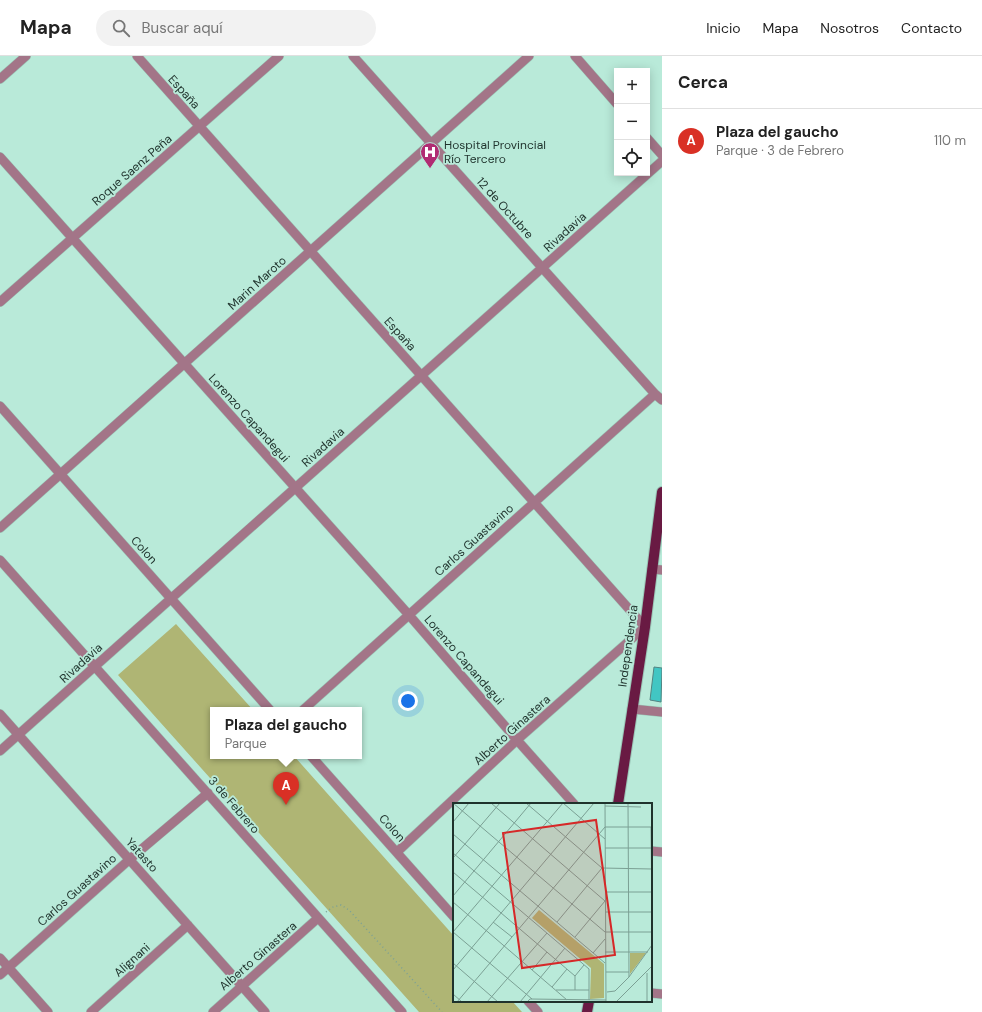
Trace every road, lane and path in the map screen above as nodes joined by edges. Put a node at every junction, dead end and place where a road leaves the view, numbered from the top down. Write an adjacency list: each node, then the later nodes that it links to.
1 (26, 56): 7 (street)
2 (136, 56): 9 (street, España)
3 (279, 56): 9 (street, Roque Saenz Peña)
4 (353, 56): 11 (street, 12 de Octubre)
5 (529, 56): 11 (street, Marin Maroto)
6 (575, 56): 8 (street)
7 (0, 79)
8 (614, 101)
9 (199, 126): 15 (street, Roque Saenz Peña); 16 (street, España)
10 (649, 140): 12 (street)
11 (431, 144): 16 (street, Marin Maroto); 17 (street, 12 de Octubre)
12 (662, 154)
13 (0, 157): 15 (street, Lorenzo Capandegui)
14 (662, 161): 17 (street, Rivadavia)
15 (73, 238): 18 (street, Roque Saenz Peña); 19 (street, Lorenzo Capandegui)
16 (310, 251): 19 (street, Marin Maroto); 20 (street, España)
17 (542, 268): 20 (street, Rivadavia); 21 (street, 12 de Octubre)
18 (0, 302)
19 (184, 363): 23 (street, Marin Maroto); 24 (street, Lorenzo Capandegui)
20 (421, 376): 24 (street, Rivadavia); 26 (street, España)
21 (658, 397): 26 (street, Carlos Guastavino)
22 (0, 406): 23 (street, Colon)
23 (60, 474): 27 (street, Marin Maroto); 30 (street, Colon)
24 (296, 488): 30 (street, Rivadavia); 31 (street, Lorenzo Capandegui)
25 (662, 492): 29 (main road, Independencia)
26 (534, 502): 31 (street, Carlos Guastavino); 32 (street, España)
27 (0, 528)
28 (0, 560): 33 (street, 3 de Febrero)
29 (657, 569): 32 (main road, Independencia)
30 (171, 599): 33 (street, Rivadavia); 34 (street, Colon)
31 (409, 615): 35 (street, Carlos Guastavino); 40 (street, Lorenzo Capandegui)
32 (645, 627): 36 (main road, Independencia); 40 (street, Alberto Ginastera)
33 (95, 667): 39 (street, Rivadavia); 43 (street, 3 de Febrero)
34 (267, 707)
35 (306, 707)
36 (632, 709): 37 (street); 45 (main road, Independencia)
37 (662, 712)
38 (0, 714): 39 (street, Yatasto)
39 (19, 735): 41 (street, Rivadavia); 49 (street, Yatasto)
40 (517, 740): 44 (street, Lorenzo Capandegui); 47 (street, Alberto Ginastera)
41 (0, 751)
42 (314, 759): 47 (street, Colon)
43 (208, 793): 49 (street, Carlos Guastavino); 51 (street, 3 de Febrero)
44 (573, 803)
45 (618, 803)
46 (652, 851): 48 (street)
47 (397, 852): 50 (street, Colon)
48 (662, 852)
49 (130, 859): 52 (street, Yatasto); 54 (street, Carlos Guastavino)
50 (453, 916)
51 (318, 918): 56 (street, Alberto Ginastera); 65 (street, 3 de Febrero); 66 (path)
52 (188, 926): 56 (street, Yatasto); 62 (street, Alignani)
53 (0, 958): 54 (street)
54 (8, 968): 55 (street, Carlos Guastavino); 61 (street)
55 (0, 975)
56 (242, 986): 63 (street, Alberto Ginastera); 64 (street, Yatasto)
57 (652, 993): 58 (street)
58 (662, 994)
59 (529, 1002): 67 (street)
60 (589, 1002): 68 (main road)
61 (48, 1012)
62 (91, 1012)
63 (213, 1012)
64 (265, 1012)
65 (402, 1012)
66 (442, 1012)
67 (538, 1012)
68 (587, 1012)

